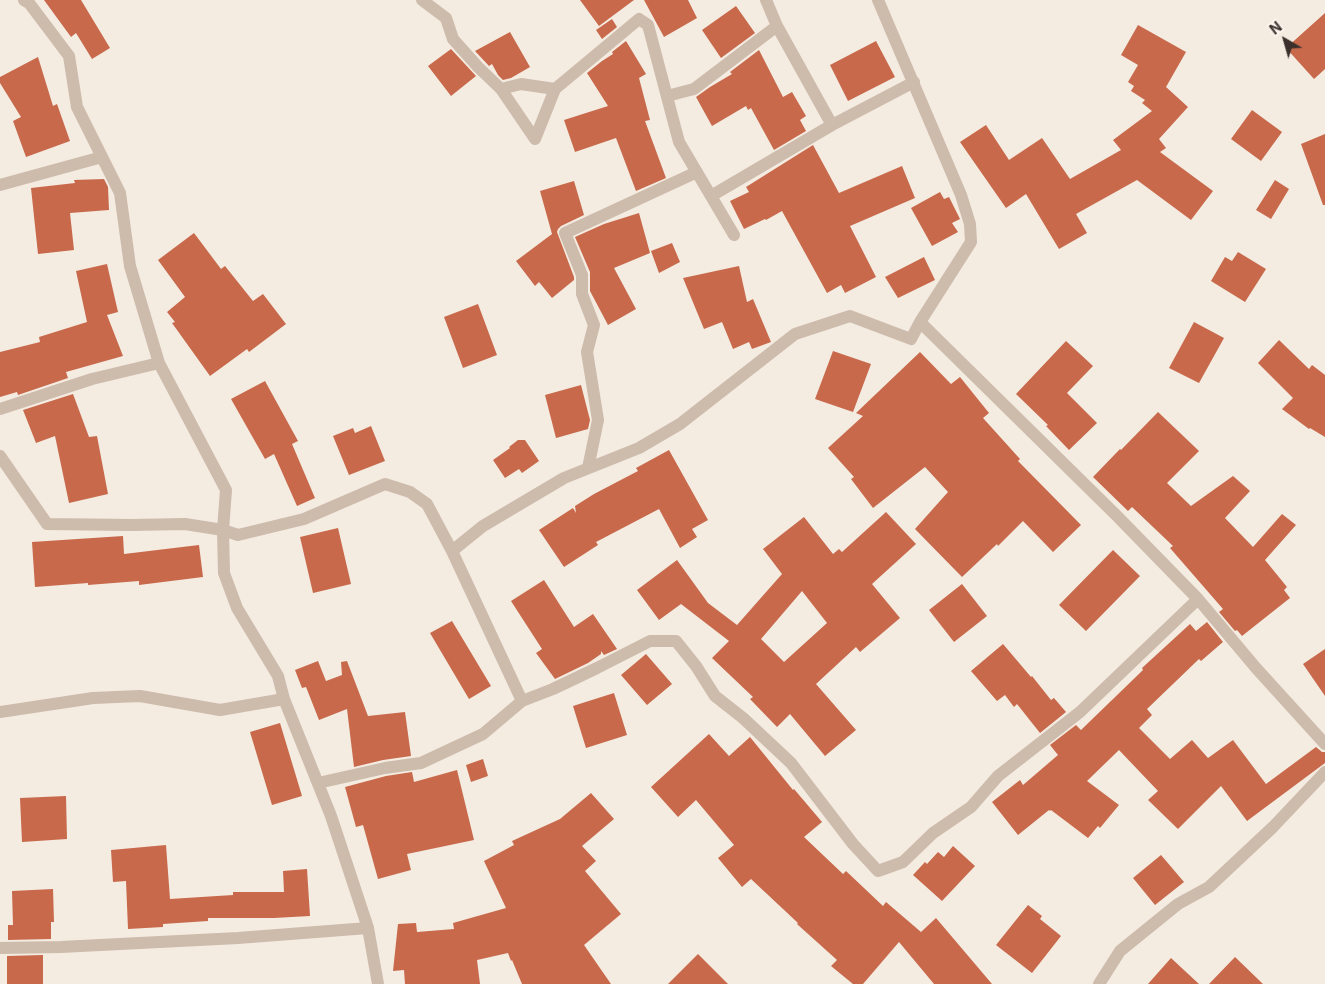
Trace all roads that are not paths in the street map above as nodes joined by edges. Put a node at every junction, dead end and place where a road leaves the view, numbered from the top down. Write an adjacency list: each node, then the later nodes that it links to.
1 (24, 0): 11 (street)
2 (422, 0): 7 (street)
3 (766, 0): 5 (street)
4 (878, 0): 6 (street)
5 (777, 26): 9 (street); 10 (street)
6 (914, 82): 10 (street); 16 (street)
7 (501, 89): 8 (street); 8 (street)
8 (555, 89): 9 (street)
9 (666, 96): 12 (street)
10 (832, 125): 14 (street)
11 (102, 157): 13 (street); 17 (street)
12 (697, 172): 14 (street); 20 (street)
13 (0, 185)
14 (711, 196): 15 (street)
15 (734, 235)
16 (920, 322): 20 (street); 23 (street)
17 (158, 363): 18 (street); 21 (street)
18 (0, 409)
19 (0, 456): 21 (street)
20 (588, 468): 22 (street)
21 (223, 530): 22 (street); 24 (street)
22 (452, 551): 25 (street)
23 (1198, 599): 25 (street); 27 (street)
24 (284, 699): 26 (street); 29 (street)
25 (522, 701): 29 (street)
26 (0, 712)
27 (1325, 744)
28 (1325, 772): 33 (street)
29 (318, 783): 30 (street)
30 (368, 928): 31 (street); 32 (street)
31 (0, 948)
32 (378, 984)
33 (1098, 984)

